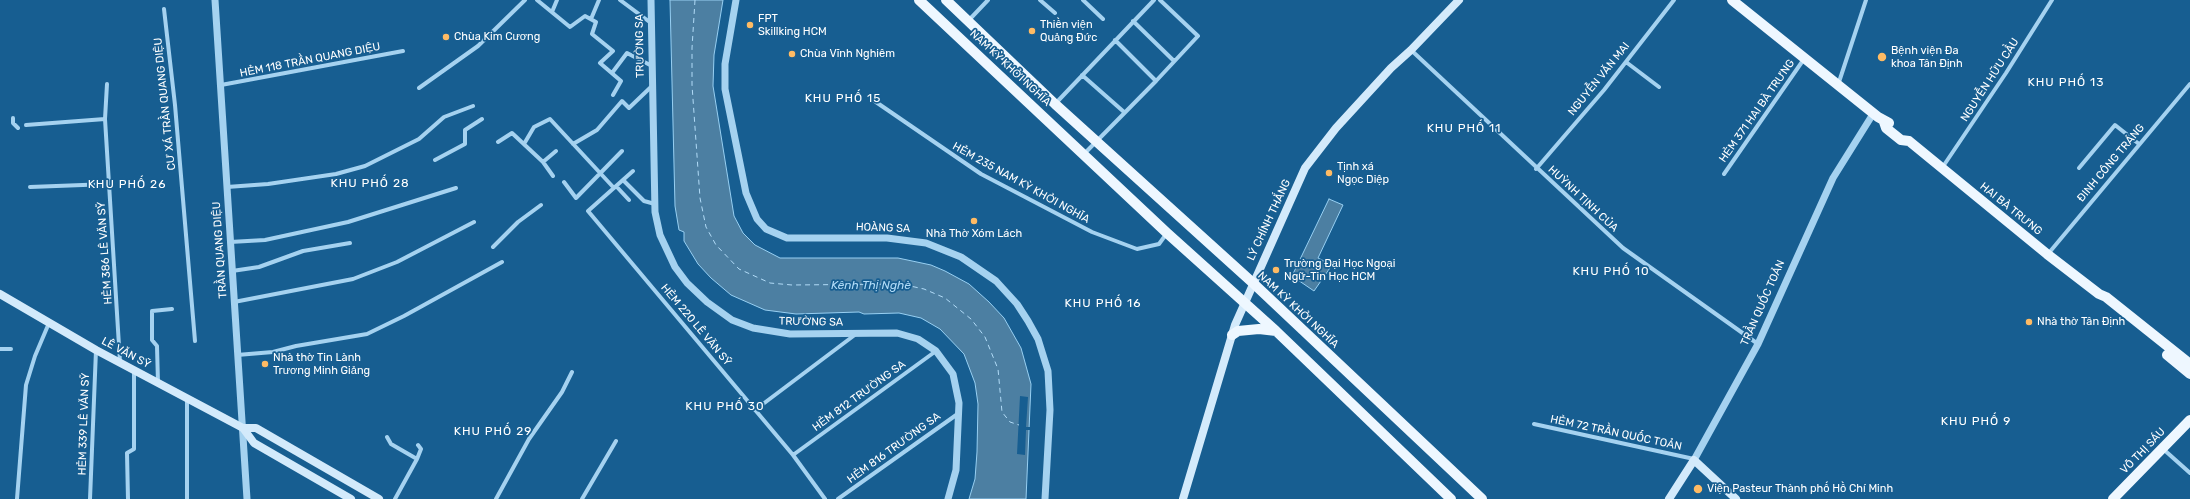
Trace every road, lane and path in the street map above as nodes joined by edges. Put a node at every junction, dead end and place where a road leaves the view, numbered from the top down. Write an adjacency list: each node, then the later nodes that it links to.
1 (215, 0): 42 (street, TRẦN QUANG DIỆU)
2 (525, 0): 45 (street)
3 (537, 0): 22 (street)
4 (558, 0): 22 (street)
5 (600, 0): 24 (street)
6 (620, 0): 28 (street)
7 (651, 0): 28 (street, TRƯỜNG SA)
8 (736, 0): 142 (street, HOÀNG SA)
9 (919, 0): 64 (main road, NAM KỲ KHỞI NGHĨA)
10 (946, 0): 26 (main road, NAM KỲ KHỞI NGHĨA)
11 (988, 0): 26 (street)
12 (1040, 0): 23 (street)
13 (1082, 0): 25 (street)
14 (1154, 0): 27 (street)
15 (1160, 0): 33 (street)
16 (1459, 0): 30 (main road, LÝ CHÍNH THẮNG)
17 (1674, 0): 34 (street, NGUYỄN VĂN MAI)
18 (1732, 0): 32 (main road, HAI BÀ TRƯNG)
19 (1866, 0): 41 (street)
20 (2052, 0): 68 (street, NGUYỄN HỮU CẦU)
21 (164, 8): 102 (street, CƯ XÁ TRẦN QUANG DIỆU)
22 (552, 12): 24 (street)
23 (1055, 13)
24 (591, 19): 36 (street)
25 (1103, 19)
26 (969, 21): 48 (main road, NAM KỲ KHỞI NGHĨA)
27 (1133, 21): 29 (street); 33 (street)
28 (651, 24): 35 (street, TRƯỜNG SA)
29 (1115, 40): 37 (street); 38 (street)
30 (1411, 50): 67 (street, HUỲNH TỊNH CỦA); 92 (main road, LÝ CHÍNH THẮNG)
31 (403, 51): 42 (street, HẺM 118 TRẦN QUANG DIỆU)
32 (1804, 59): 41 (main road, HAI BÀ TRƯNG); 72 (street, HẺM 371 HAI BÀ TRƯNG)
33 (1174, 62): 38 (street)
34 (1626, 62): 44 (street); 67 (street, NGUYỄN VĂN MAI)
35 (652, 66): 36 (street); 43 (street, TRƯỜNG SA)
36 (612, 74): 46 (street)
37 (1082, 75): 48 (street); 50 (street)
38 (1156, 81): 50 (street)
39 (107, 84): 53 (street, HẺM 386 LÊ VĂN SỸ)
40 (2190, 84): 61 (street, ÐINH CÔNG TRÁNG)
41 (1838, 85): 51 (main road, HAI BÀ TRƯNG)
42 (221, 86): 78 (street, TRẦN QUANG DIỆU)
43 (652, 86): 60 (street); 82 (street, TRƯỜNG SA)
44 (1659, 87)
45 (419, 88)
46 (613, 94)
47 (872, 100): 85 (street, HẺM 235 NAM KỲ KHỞI NGHĨA)
48 (1055, 104): 57 (main road, NAM KỲ KHỞI NGHĨA)
49 (473, 106): 78 (street)
50 (1124, 112): 57 (street)
51 (1873, 114): 68 (main road, HAI BÀ TRƯNG); 103 (street, TRẦN QUỐC TOẢN)
52 (12, 118): 56 (street)
53 (105, 119): 55 (street); 76 (street, HẺM 386 LÊ VĂN SỸ)
54 (482, 119): 65 (street)
55 (26, 124)
56 (18, 128)
57 (1096, 141): 64 (street); 92 (main road, NAM KỲ KHỞI NGHĨA)
58 (498, 142): 59 (street)
59 (524, 144): 60 (street); 66 (street)
60 (573, 144): 71 (street)
61 (2139, 144): 69 (street); 89 (street, ÐINH CÔNG TRÁNG)
62 (556, 151): 66 (street)
63 (622, 151): 71 (street)
64 (1084, 154): 85 (main road, NAM KỲ KHỞI NGHĨA)
65 (435, 160)
66 (543, 162): 73 (street)
67 (1536, 168): 103 (street, HUỲNH TỊNH CỦA)
68 (1941, 168): 89 (main road, HAI BÀ TRƯNG)
69 (2078, 168)
70 (633, 171): 74 (street, HẺM 220 LÊ VĂN SỸ)
71 (601, 174): 75 (street); 79 (street)
72 (1724, 174)
73 (553, 176)
74 (623, 180): 79 (street, HẺM 220 LÊ VĂN SỸ); 82 (street)
75 (564, 182)
76 (109, 184): 77 (street); 109 (street, HẺM 386 LÊ VĂN SỸ)
77 (30, 187)
78 (227, 187): 86 (street, TRẦN QUANG DIỆU)
79 (615, 187): 81 (street); 116 (street, HẺM 220 LÊ VĂN SỸ)
80 (456, 188): 86 (street)
81 (630, 200)
82 (655, 204): 100 (street, TRƯỜNG SA)
83 (541, 205): 88 (street)
84 (474, 222): 95 (street)
85 (1167, 233): 96 (main road, NAM KỲ KHỞI NGHĨA)
86 (230, 242): 91 (street, TRẦN QUANG DIỆU)
87 (350, 243): 91 (street)
88 (493, 247)
89 (2048, 254): 94 (main road, HAI BÀ TRƯNG)
90 (502, 262): 108 (street)
91 (232, 271): 95 (street, TRẦN QUANG DIỆU)
92 (1252, 283): 96 (main road, LÝ CHÍNH THẮNG); 145 (main road, NAM KỲ KHỞI NGHĨA)
93 (0, 294): 98 (main road, LÊ VĂN SỸ)
94 (2099, 294): 110 (main road, HAI BÀ TRƯNG); 113 (main road, HAI BÀ TRƯNG)
95 (234, 302): 108 (street, TRẦN QUANG DIỆU)
96 (1244, 302): 99 (main road, NAM KỲ KHỞI NGHĨA); 101 (main road, LÝ CHÍNH THẮNG)
97 (172, 309): 114 (street)
98 (49, 323): 106 (main road, LÊ VĂN SỸ); 129 (street)
99 (1276, 331): 101 (main road); 144 (main road, NAM KỲ KHỞI NGHĨA)
100 (858, 333): 107 (street, TRƯỜNG SA); 116 (street)
101 (1232, 335): 143 (main road, LÝ CHÍNH THẮNG)
102 (195, 341)
103 (1758, 344): 127 (street, TRẦN QUỐC TOẢN)
104 (0, 349): 105 (street)
105 (10, 349)
106 (96, 350): 109 (main road, LÊ VĂN SỸ); 130 (street, HẺM 339 LÊ VĂN SỸ)
107 (936, 351): 117 (street, TRƯỜNG SA); 125 (street, HẺM 812 TRƯỜNG SA)
108 (237, 355): 120 (street, TRẦN QUANG DIỆU)
109 (120, 362): 111 (main road, LÊ VĂN SỸ)
110 (2190, 364)
111 (134, 370): 114 (main road, LÊ VĂN SỸ); 131 (street)
112 (572, 372): 137 (street)
113 (2190, 374)
114 (158, 383): 115 (main road, LÊ VĂN SỸ)
115 (187, 399): 120 (main road, LÊ VĂN SỸ); 132 (street)
116 (755, 410): 125 (street, HẺM 220 LÊ VĂN SỸ)
117 (960, 412): 140 (street, HẺM 816 TRƯỜNG SA); 141 (street, TRƯỜNG SA)
118 (2190, 420): 124 (main road, VÕ THỊ SÁU)
119 (1534, 424): 127 (street, HẺM 72 TRẦN QUỐC TOẢN)
120 (243, 428): 133 (street, TRẦN QUANG DIỆU); 134 (main road, LÊ VĂN SỸ); 135 (main road, LÊ VĂN SỸ)
121 (387, 437): 126 (street)
122 (616, 440): 138 (street)
123 (418, 445): 126 (street)
124 (2162, 448): 128 (street); 148 (main road, VÕ THỊ SÁU)
125 (793, 455): 139 (street, HẺM 220 LÊ VĂN SỸ)
126 (417, 459): 136 (street)
127 (1694, 460): 146 (main road, TRẦN QUỐC TOẢN); 147 (main road)
128 (2190, 473)
129 (17, 499)
130 (90, 499)
131 (128, 499)
132 (187, 499)
133 (246, 499)
134 (351, 499)
135 (379, 499)
136 (396, 499)
137 (496, 499)
138 (582, 499)
139 (825, 499)
140 (838, 499)
141 (948, 499)
142 (1045, 499)
143 (1183, 499)
144 (1451, 499)
145 (1482, 499)
146 (1669, 499)
147 (1736, 499)
148 (2113, 499)

